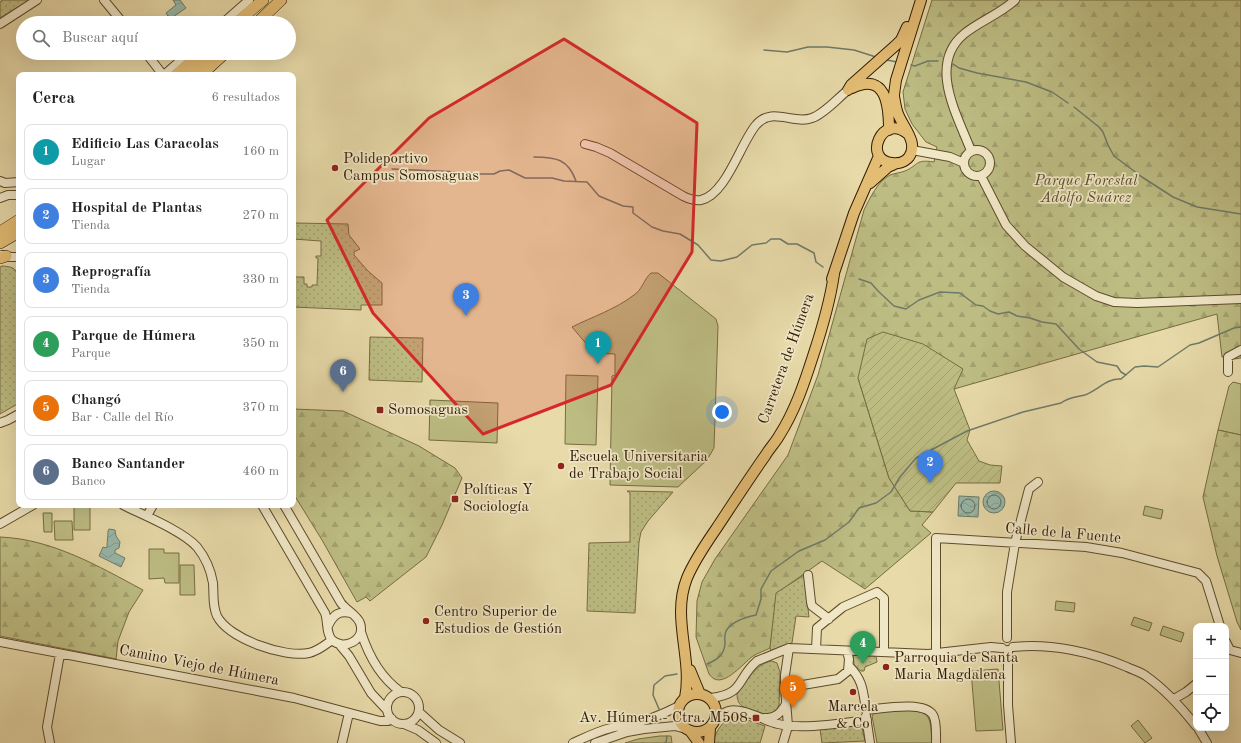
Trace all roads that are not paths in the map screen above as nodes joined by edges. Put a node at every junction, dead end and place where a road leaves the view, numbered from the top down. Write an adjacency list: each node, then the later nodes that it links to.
1 (37, 0): 14 (street)
2 (104, 0): 9 (street)
3 (249, 0): 10 (street)
4 (263, 0): 11 (highway)
5 (266, 0): 12 (highway)
6 (282, 0): 13 (highway)
7 (921, 0): 27 (main road); 28 (main road)
8 (1015, 0): 33 (street)
9 (117, 16)
10 (231, 16)
11 (244, 16)
12 (250, 16)
13 (265, 16)
14 (0, 24)
15 (151, 60): 21 (street)
16 (181, 60): 22 (street)
17 (193, 60): 23 (highway)
18 (205, 60): 24 (highway)
19 (217, 60): 25 (highway)
20 (223, 60): 26 (highway)
21 (161, 72)
22 (167, 72)
23 (179, 72)
24 (192, 72)
25 (204, 72)
26 (212, 72)
27 (848, 90): 29 (main road); 31 (street)
28 (894, 96): 29 (main road); 30 (main road)
29 (890, 129): 30 (main road); 34 (main road)
30 (908, 134): 32 (main road)
31 (585, 144)
32 (912, 150): 35 (main road); 36 (street)
33 (971, 151): 36 (street); 37 (street)
34 (879, 156): 35 (main road); 40 (main road, Carretera de Húmera)
35 (897, 163): 40 (main road, Carretera de Húmera)
36 (964, 163): 37 (street)
37 (981, 176): 49 (street)
38 (0, 181): 39 (street)
39 (16, 182)
40 (864, 189): 80 (main road, Carretera de Húmera)
41 (0, 190): 42 (street)
42 (8, 195): 43 (street); 44 (street)
43 (16, 195)
44 (0, 198)
45 (16, 222): 46 (highway)
46 (0, 232)
47 (16, 234): 48 (highway)
48 (0, 243)
49 (1241, 299)
50 (1241, 350): 51 (street)
51 (1228, 372)
52 (16, 416): 53 (street)
53 (0, 423)
54 (1038, 482): 62 (street)
55 (28, 508): 61 (street)
56 (151, 508): 60 (street)
57 (264, 508): 67 (street)
58 (286, 508): 64 (street)
59 (140, 509): 60 (street)
60 (146, 516): 70 (street)
61 (0, 524)
62 (1015, 543): 66 (street, Calle de la Fuente); 71 (street); 77 (street, Calle de la Fuente)
63 (808, 575): 65 (street)
64 (352, 614): 67 (street); 68 (street)
65 (829, 619): 73 (street); 76 (street)
66 (1219, 623)
67 (328, 626): 70 (street)
68 (361, 632): 70 (street); 86 (street)
69 (0, 642): 79 (street, Camino Viejo de Húmera)
70 (335, 642): 92 (street)
71 (1009, 645): 77 (street); 89 (street); 117 (street)
72 (789, 648): 73 (street); 81 (street); 82 (street)
73 (816, 649): 74 (street)
74 (847, 650): 76 (street); 83 (street)
75 (1229, 650): 78 (street)
76 (884, 652): 77 (street)
77 (936, 653)
78 (1241, 653)
79 (60, 654): 95 (street, Camino Viejo de Húmera); 106 (street)
80 (684, 654): 87 (main road, Carretera de Húmera); 90 (main road, Carretera de Húmera)
81 (767, 657): 82 (street); 88 (street)
82 (786, 670): 85 (street)
83 (848, 670): 85 (street); 93 (street)
84 (1193, 686): 89 (street)
85 (785, 688): 91 (street)
86 (401, 692): 92 (street); 94 (street)
87 (700, 694): 88 (main road); 90 (main road)
88 (711, 698): 101 (main road)
89 (1174, 699): 99 (street)
90 (682, 702): 102 (street); 104 (main road)
91 (786, 703): 96 (street); 103 (street)
92 (387, 710): 97 (street)
93 (866, 710): 98 (street); 116 (street)
94 (419, 712): 100 (street); 109 (street)
95 (349, 713): 97 (street, Camino Viejo de Húmera); 107 (street)
96 (761, 718): 101 (street); 103 (street)
97 (392, 719): 100 (street)
98 (867, 720): 103 (street); 115 (street)
99 (1193, 722)
100 (404, 724): 108 (street)
101 (713, 724): 104 (main road); 113 (main road)
102 (644, 725): 104 (street); 110 (street); 111 (street)
103 (788, 726): 114 (street)
104 (689, 730): 112 (main road)
105 (1200, 731): 118 (street)
106 (50, 743)
107 (342, 743)
108 (436, 743)
109 (460, 743)
110 (574, 743)
111 (595, 743)
112 (699, 743)
113 (709, 743)
114 (783, 743)
115 (870, 743)
116 (936, 743)
117 (1011, 743)
118 (1207, 743)

